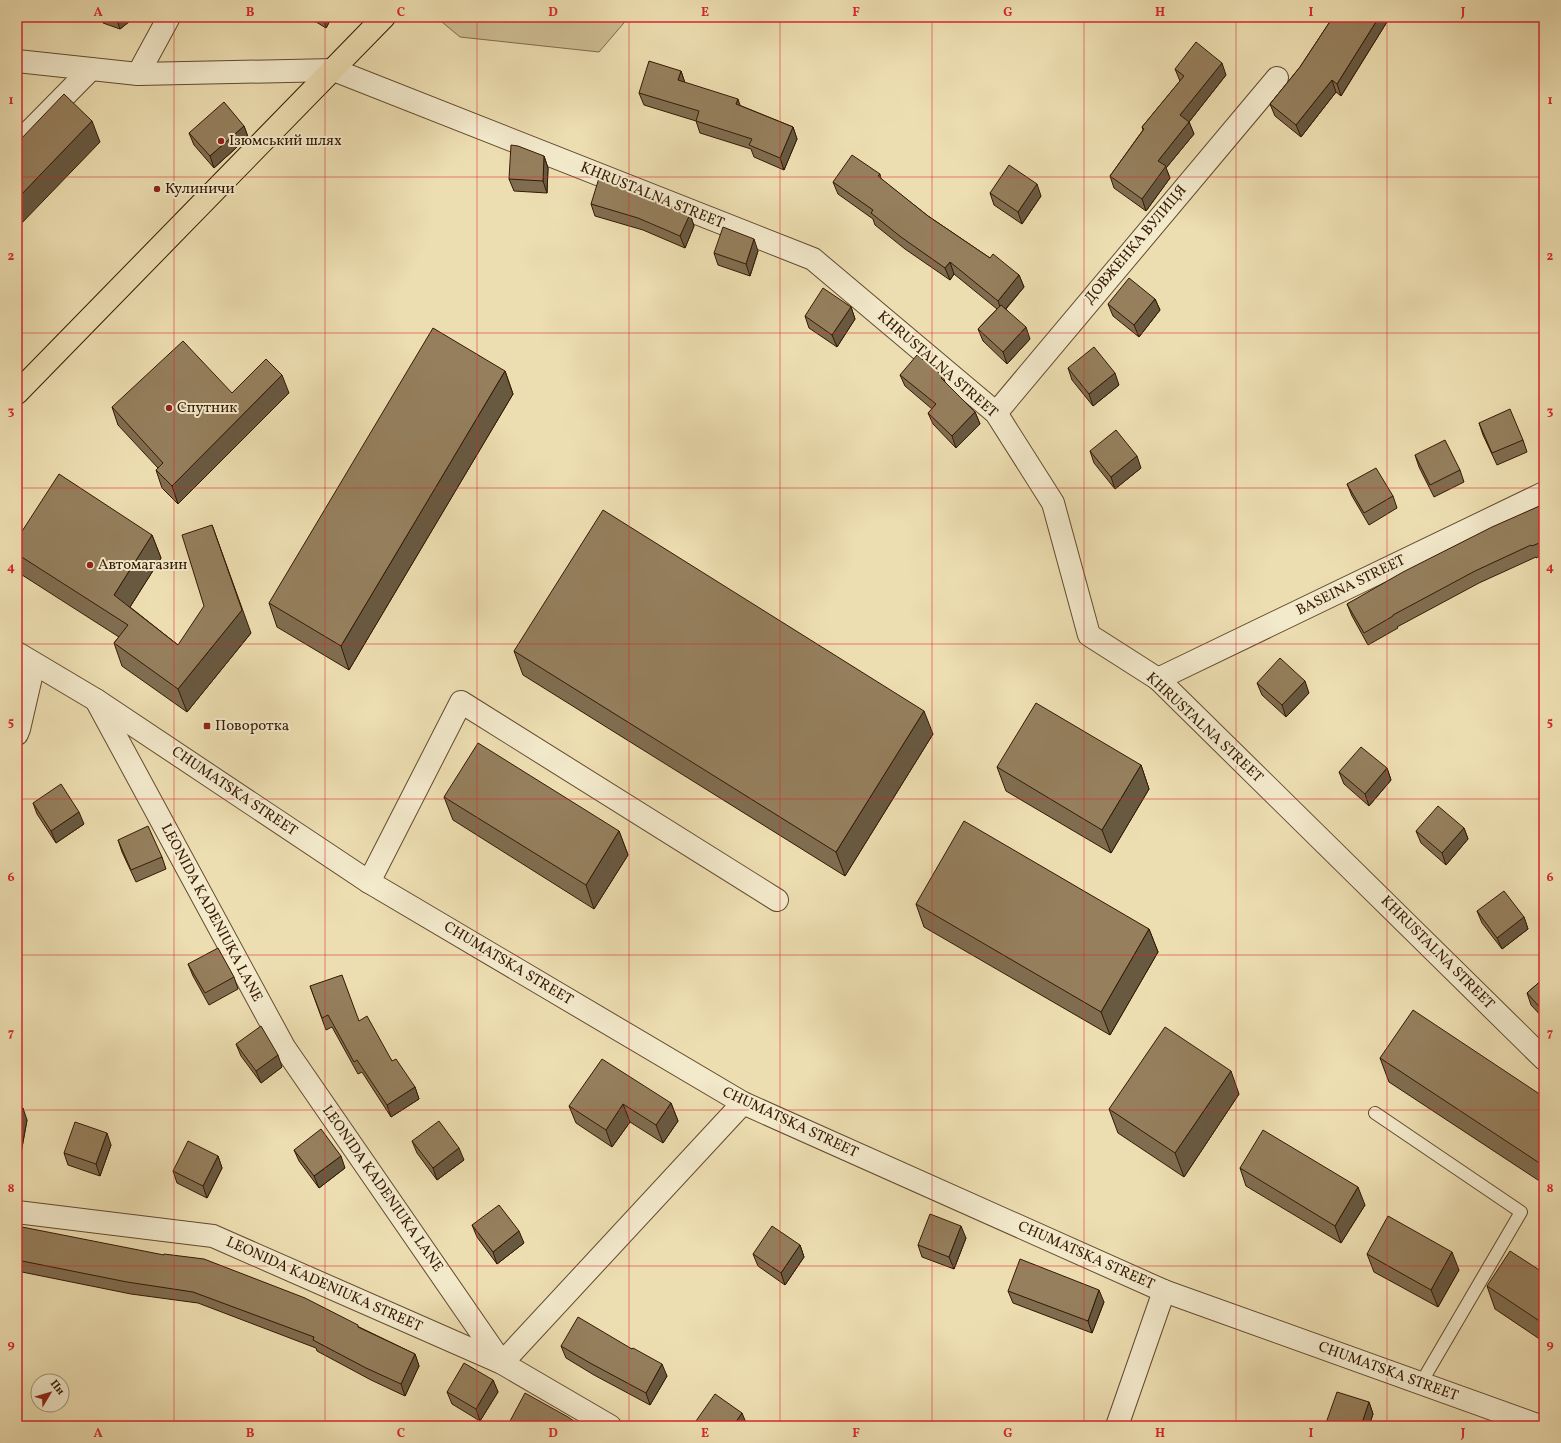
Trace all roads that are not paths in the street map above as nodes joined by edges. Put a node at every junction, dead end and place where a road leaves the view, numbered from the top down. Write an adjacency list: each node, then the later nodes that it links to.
1 (169, 17): 6 (street)
2 (384, 17): 5 (highway)
3 (17, 61): 4 (street)
4 (91, 69): 6 (street); 8 (street)
5 (334, 70): 6 (street); 9 (highway); 10 (street, KHRUSTALNA STREET)
6 (138, 74)
7 (1277, 78): 10 (street, ДОВЖЕНКА ВУЛИЦЯ)
8 (17, 135)
9 (17, 393)
10 (996, 413): 13 (street, KHRUSTALNA STREET)
11 (1544, 493): 13 (street, BASEINA STREET)
12 (25, 658): 14 (street, CHUMATSKA STREET); 15 (street)
13 (1158, 679): 18 (street, KHRUSTALNA STREET)
14 (96, 700): 16 (street, CHUMATSKA STREET); 23 (street, LEONIDA KADENIUKA LANE)
15 (17, 734)
16 (369, 882): 17 (street); 19 (street, CHUMATSKA STREET)
17 (777, 900)
18 (1544, 1059)
19 (743, 1104): 22 (street, CHUMATSKA STREET); 23 (street)
20 (1375, 1113): 24 (lane)
21 (17, 1212): 23 (street, LEONIDA KADENIUKA STREET)
22 (1164, 1291): 24 (street, CHUMATSKA STREET); 26 (street)
23 (502, 1363): 25 (street, LEONIDA KADENIUKA STREET)
24 (1421, 1383): 27 (street, CHUMATSKA STREET)
25 (610, 1426)
26 (1117, 1426)
27 (1540, 1426)

